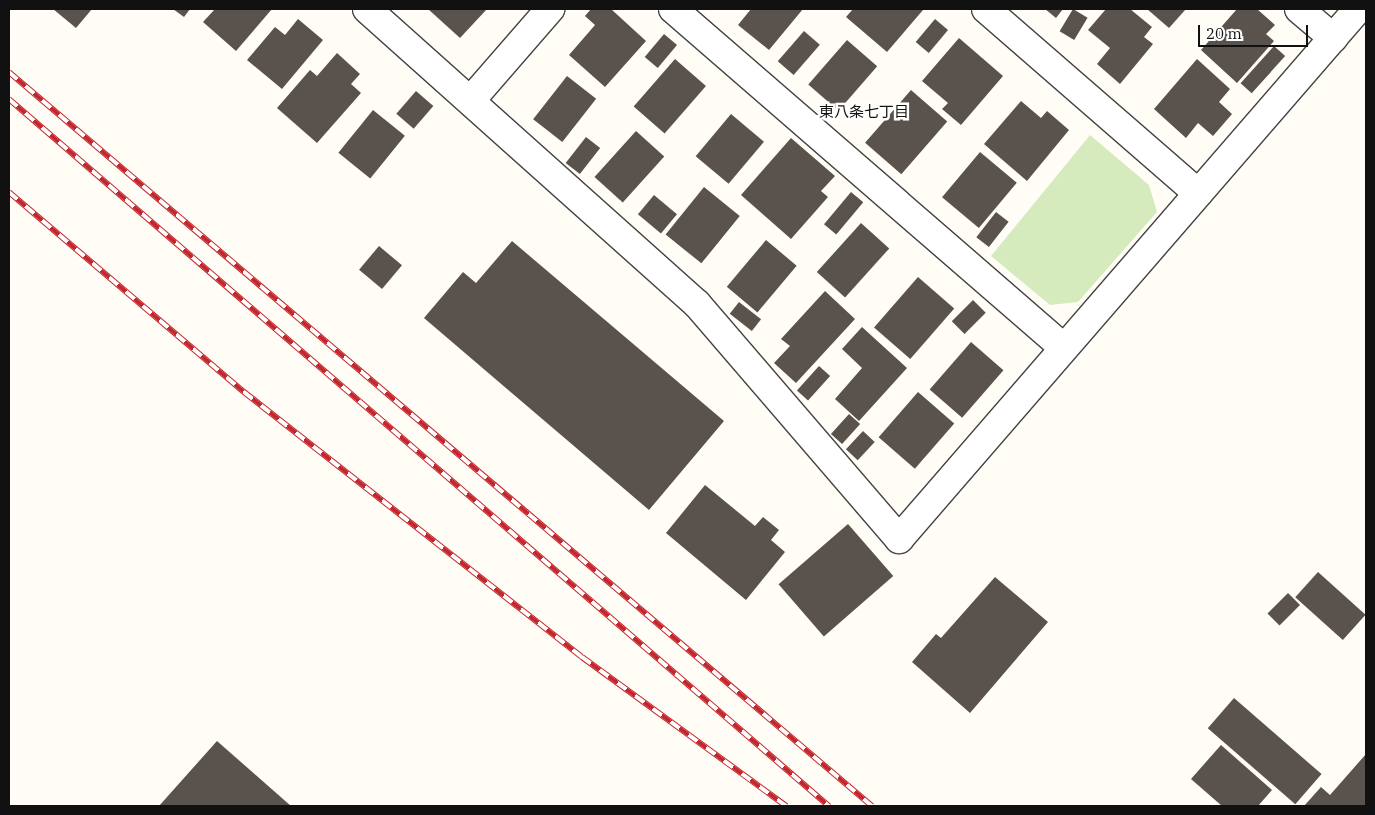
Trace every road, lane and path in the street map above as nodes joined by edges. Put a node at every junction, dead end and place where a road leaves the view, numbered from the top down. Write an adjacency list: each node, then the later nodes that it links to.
1 (367, 9): 8 (street)
2 (550, 9): 8 (street)
3 (673, 9): 10 (street)
4 (986, 9): 9 (street)
5 (1299, 9): 7 (street)
6 (1358, 9): 7 (street)
7 (1333, 38): 9 (street)
8 (472, 100): 10 (street)
9 (1198, 193): 10 (street)
10 (1064, 348)

